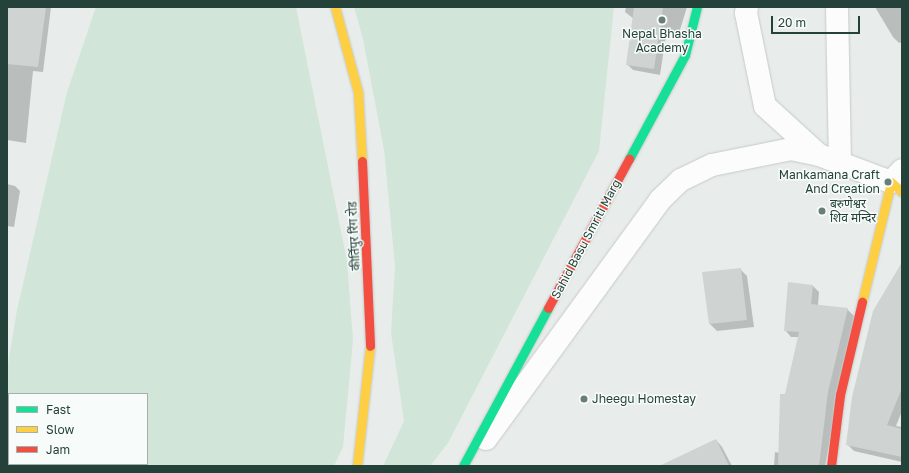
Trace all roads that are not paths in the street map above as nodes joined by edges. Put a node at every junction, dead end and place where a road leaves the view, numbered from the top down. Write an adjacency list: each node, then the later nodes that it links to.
1 (335, 7): 8 (street, कीर्तिपुर रिंग रोड)
2 (697, 7): 9 (street, Sahid Basu Smriti Marg)
3 (747, 7): 5 (street)
4 (837, 7): 6 (street)
5 (819, 155): 6 (street); 10 (street)
6 (840, 163): 7 (street)
7 (898, 181): 11 (street)
8 (357, 466)
9 (463, 466)
10 (466, 466)
11 (831, 466)

